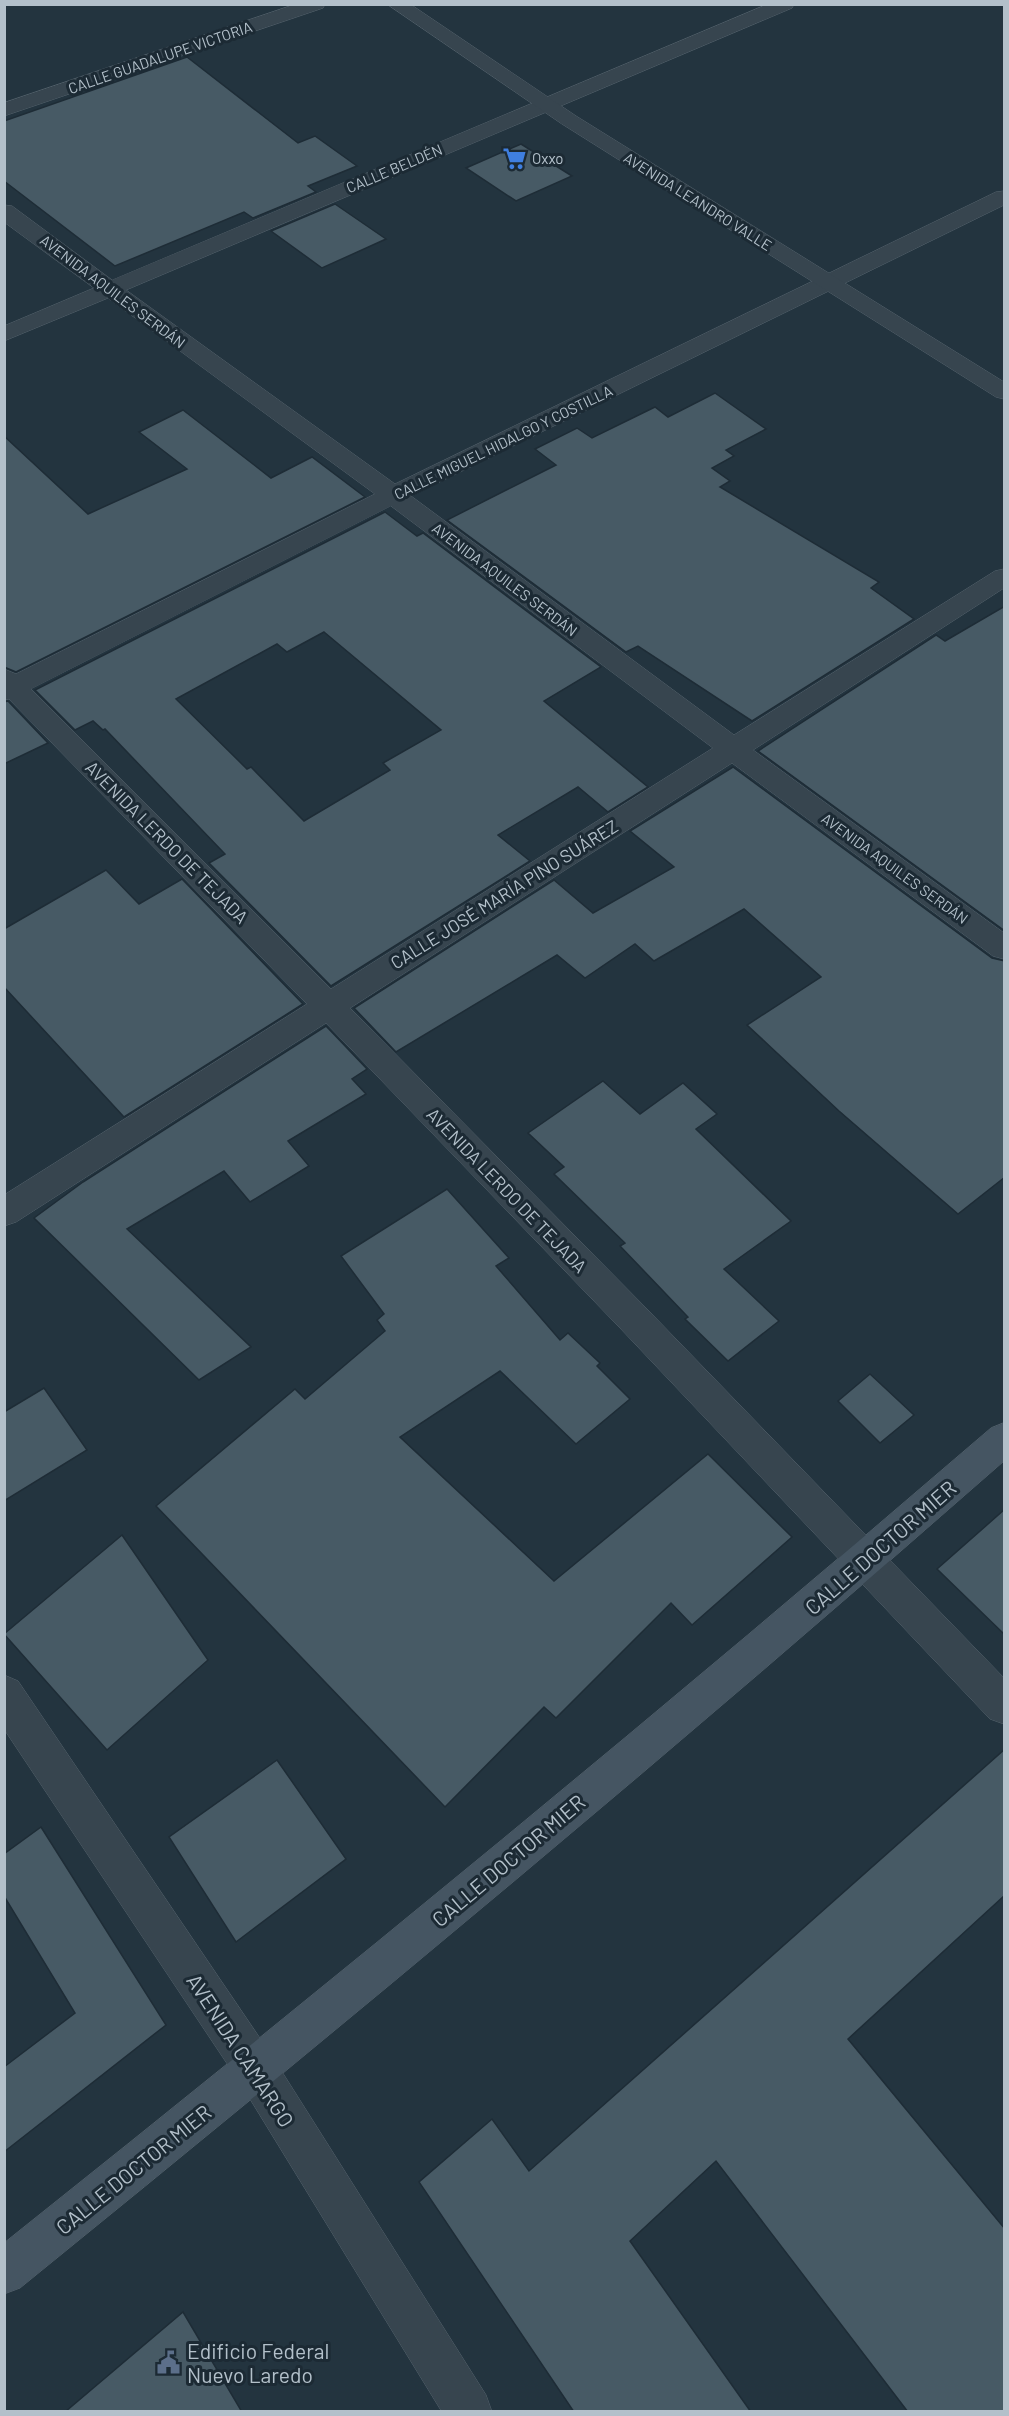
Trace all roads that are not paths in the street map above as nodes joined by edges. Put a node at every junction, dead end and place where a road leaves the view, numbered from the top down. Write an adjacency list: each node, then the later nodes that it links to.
1 (251, 4): 5 (street)
2 (316, 4): 5 (street, CALLE GUADALUPE VICTORIA)
3 (396, 4): 6 (street, AVENIDA LEANDRO VALLE)
4 (784, 4): 6 (street, CALLE BELDÉN)
5 (269, 20): 7 (street, CALLE GUADALUPE VICTORIA)
6 (545, 104): 10 (street, AVENIDA LEANDRO VALLE); 11 (street, CALLE BELDÉN)
7 (4, 110)
8 (1005, 197): 10 (street, CALLE MIGUEL HIDALGO Y COSTILLA)
9 (4, 211): 11 (street, AVENIDA AQUILES SERDÁN)
10 (829, 284): 13 (street, AVENIDA LEANDRO VALLE); 14 (street, CALLE MIGUEL HIDALGO Y COSTILLA)
11 (111, 288): 12 (street, CALLE BELDÉN); 14 (street, AVENIDA AQUILES SERDÁN)
12 (4, 334)
13 (1005, 392)
14 (393, 495): 16 (street, CALLE MIGUEL HIDALGO Y COSTILLA); 17 (street, AVENIDA AQUILES SERDÁN)
15 (1005, 577): 17 (street, CALLE JOSÉ MARÍA PINO SUÁREZ)
16 (7, 685): 19 (street, AVENIDA LERDO DE TEJADA)
17 (733, 749): 18 (street, AVENIDA AQUILES SERDÁN); 19 (street, CALLE JOSÉ MARÍA PINO SUÁREZ)
18 (1005, 948)
19 (328, 1006): 20 (street, CALLE JOSÉ MARÍA PINO SUÁREZ); 22 (street, AVENIDA LERDO DE TEJADA)
20 (4, 1212)
21 (1005, 1439): 22 (main road, CALLE DOCTOR MIER)
22 (866, 1560): 24 (street, AVENIDA LERDO DE TEJADA); 25 (main road, CALLE DOCTOR MIER)
23 (4, 1694): 25 (street, AVENIDA CAMARGO)
24 (1005, 1705)
25 (257, 2071): 26 (main road, CALLE DOCTOR MIER); 27 (street, AVENIDA CAMARGO)
26 (4, 2272)
27 (470, 2412)

